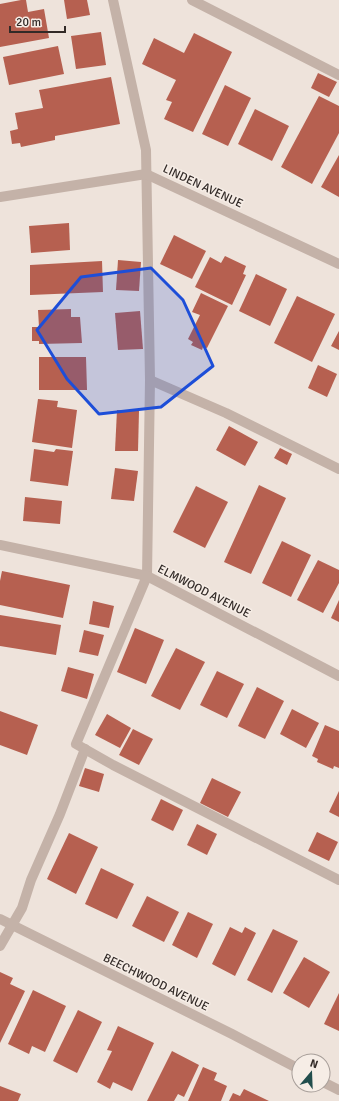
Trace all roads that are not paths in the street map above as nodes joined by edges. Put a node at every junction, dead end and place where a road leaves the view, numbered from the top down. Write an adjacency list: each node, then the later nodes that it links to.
1 (113, 0): 4 (street)
2 (192, 0): 3 (street)
3 (339, 75)
4 (146, 174): 5 (street, LINDEN AVENUE); 6 (street, LINDEN AVENUE); 7 (street)
5 (0, 197)
6 (339, 264)
7 (150, 380): 8 (street); 10 (street)
8 (339, 469)
9 (0, 545): 10 (street, ELMWOOD AVENUE)
10 (147, 576): 11 (street, ELMWOOD AVENUE); 12 (street)
11 (339, 676)
12 (85, 749): 13 (street); 15 (street)
13 (339, 880)
14 (0, 919): 15 (street, BEECHWOOD AVENUE)
15 (12, 925): 16 (street); 17 (street, BEECHWOOD AVENUE)
16 (0, 946)
17 (291, 1065)

